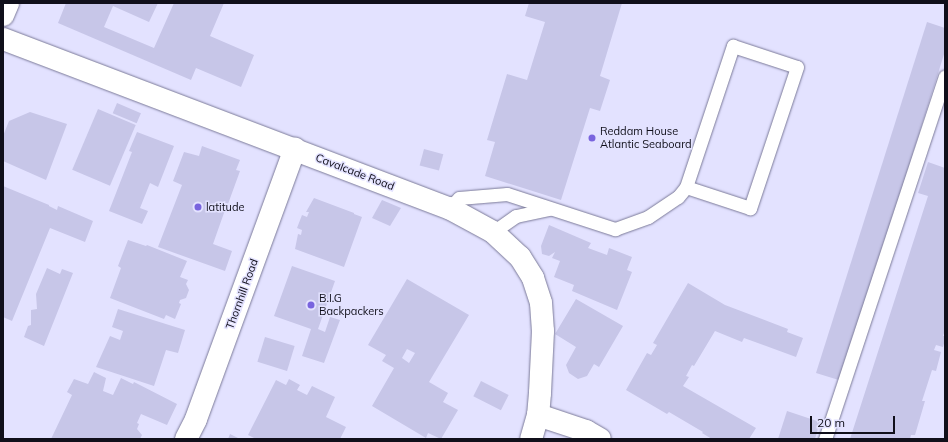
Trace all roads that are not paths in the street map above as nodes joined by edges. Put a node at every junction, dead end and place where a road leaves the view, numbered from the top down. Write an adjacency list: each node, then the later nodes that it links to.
1 (8, 3): 2 (street)
2 (3, 15)
3 (3, 39): 5 (street, Cavalcade Road)
4 (945, 76): 14 (lane)
5 (295, 149): 7 (street, Cavalcade Road); 11 (street, Thornhill Road)
6 (686, 186): 6 (lane); 8 (lane)
7 (449, 208): 8 (lane); 9 (street, Cavalcade Road)
8 (550, 209): 9 (lane)
9 (493, 232): 10 (street, Cavalcade Road)
10 (538, 415): 12 (street, Cavalcade Road); 13 (street)
11 (186, 439)
12 (531, 439)
13 (600, 439)
14 (825, 439)

